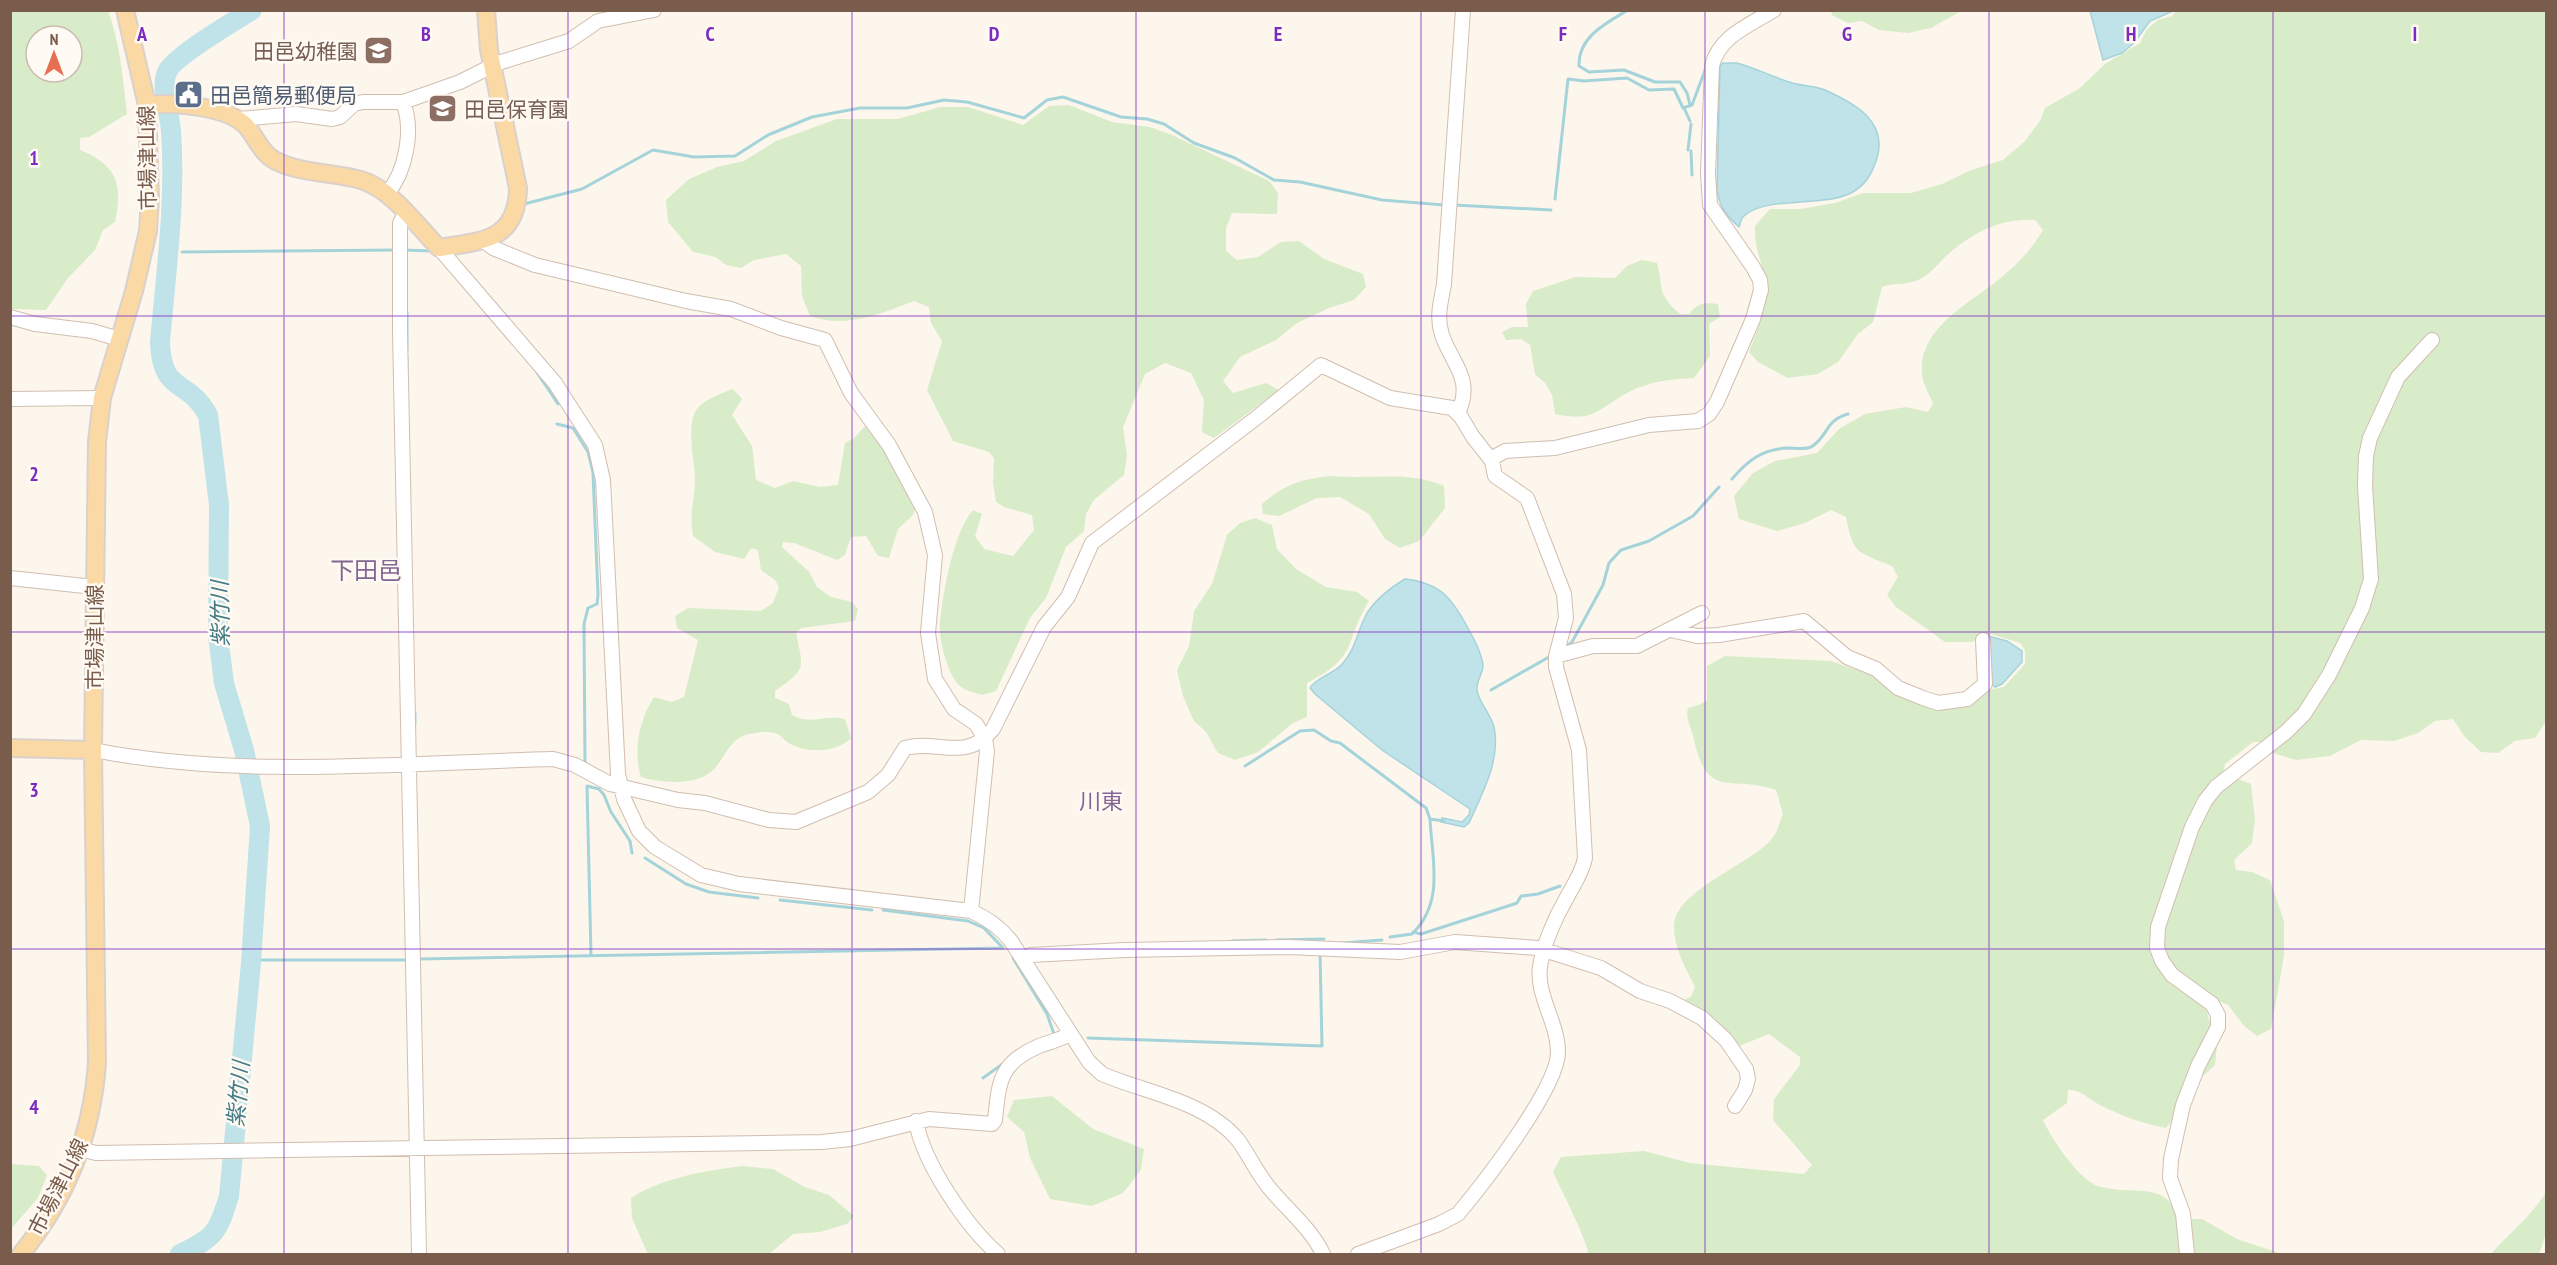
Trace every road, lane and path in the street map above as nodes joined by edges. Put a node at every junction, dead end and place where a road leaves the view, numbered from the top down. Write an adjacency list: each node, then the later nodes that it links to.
1 (125, 10): 8 (main road, 市場津山線)
2 (486, 10): 6 (main road)
3 (654, 10): 6 (street)
4 (1463, 10): 19 (street)
5 (1774, 10): 20 (street)
6 (492, 66): 7 (street); 12 (main road)
7 (403, 102): 9 (street); 10 (street)
8 (154, 104): 9 (main road); 15 (main road, 市場津山線)
9 (238, 119): 10 (main road)
10 (387, 194): 11 (main road)
11 (405, 213): 13 (main road); 30 (street)
12 (484, 241): 13 (main road); 27 (street)
13 (439, 248): 31 (street)
14 (10, 317): 15 (street)
15 (119, 339): 17 (main road, 市場津山線)
16 (2432, 340): 45 (street)
17 (102, 398): 18 (street); 22 (main road, 市場津山線)
18 (10, 399)
19 (1458, 413): 20 (street); 27 (street)
20 (1492, 461): 26 (street)
21 (10, 578): 22 (street)
22 (94, 587): 29 (main road, 市場津山線)
23 (1702, 613): 24 (street)
24 (1671, 630): 25 (street); 26 (street)
25 (1983, 640)
26 (1556, 656): 33 (street)
27 (985, 739): 31 (street); 32 (street)
28 (10, 748): 29 (main road)
29 (93, 750): 30 (street); 38 (main road, 市場津山線)
30 (409, 762): 31 (street); 39 (street)
31 (620, 786): 32 (street)
32 (970, 911): 34 (street)
33 (1545, 950): 34 (street); 36 (street); 44 (street)
34 (1023, 959): 35 (street)
35 (1070, 1034): 37 (street); 43 (street)
36 (1735, 1106)
37 (916, 1121): 39 (street); 42 (street)
38 (81, 1149): 39 (street); 40 (main road, 市場津山線)
39 (417, 1149): 41 (street)
40 (21, 1254)
41 (419, 1254)
42 (998, 1254)
43 (1323, 1254)
44 (1358, 1254)
45 (2187, 1254)

